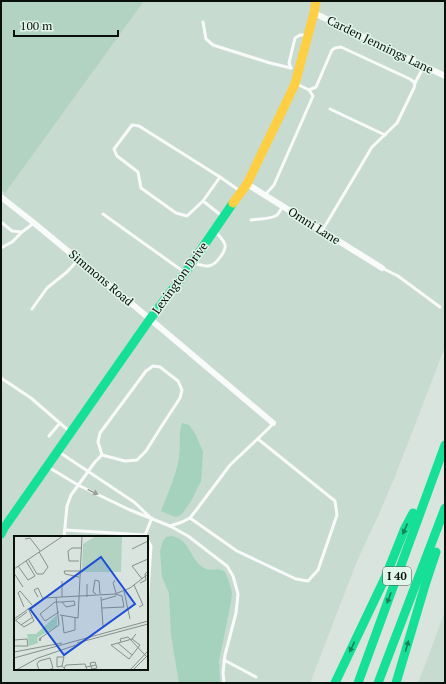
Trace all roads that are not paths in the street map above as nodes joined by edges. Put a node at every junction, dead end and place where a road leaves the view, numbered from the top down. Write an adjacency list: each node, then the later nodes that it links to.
1 (316, 1): 2 (main road, Lexington Drive)
2 (314, 13): 4 (street, Carden Jennings Lane); 5 (main road, Lexington Drive)
3 (203, 22): 5 (lane)
4 (424, 66): 6 (street, Carden Jennings Lane); 7 (lane)
5 (295, 69): 8 (main road, Lexington Drive)
6 (445, 76)
7 (415, 83): 9 (lane); 11 (lane)
8 (295, 84): 9 (lane); 13 (main road, Lexington Drive)
9 (309, 90): 14 (lane)
10 (330, 109): 11 (lane)
11 (385, 135): 24 (lane)
12 (220, 177): 13 (lane); 16 (lane); 16 (lane)
13 (244, 188): 14 (street, Omni Lane); 19 (main road, Lexington Drive)
14 (265, 195): 17 (street, Omni Lane)
15 (1, 197): 22 (street, Simmons Road)
16 (203, 201): 19 (lane)
17 (283, 206): 20 (lane); 24 (street, Omni Lane)
18 (103, 214): 30 (lane)
19 (224, 217): 23 (main road, Lexington Drive)
20 (251, 220)
21 (1, 222): 25 (lane)
22 (34, 223): 25 (lane); 27 (street, Simmons Road)
23 (214, 230): 28 (main road, Lexington Drive); 28 (lane)
24 (322, 231): 29 (street, Omni Lane)
25 (22, 232): 26 (lane)
26 (1, 248)
27 (78, 260): 32 (lane); 33 (street, Simmons Road)
28 (192, 262): 30 (main road, Lexington Drive)
29 (382, 268): 31 (lane)
30 (185, 273): 33 (main road, Lexington Drive)
31 (440, 307)
32 (32, 309)
33 (150, 319): 36 (street, Simmons Road); 37 (main road, Lexington Drive)
34 (1, 378): 35 (lane)
35 (60, 423): 37 (lane); 38 (lane)
36 (273, 423): 39 (lane)
37 (71, 432): 41 (main road, Lexington Drive)
38 (49, 436)
39 (258, 439): 49 (lane); 49 (lane)
40 (445, 445): 44 (main road, I 40)
41 (58, 451): 43 (main road, Lexington Drive); 45 (lane)
42 (102, 455): 42 (lane); 45 (lane)
43 (47, 466): 46 (lane); 53 (main road, Lexington Drive)
44 (436, 469): 62 (main road, one-way to 62); 63 (main road, I 40, one-way to 63)
45 (89, 471): 46 (lane); 48 (lane)
46 (78, 485): 48 (lane, one-way to 48); 52 (lane)
47 (445, 508): 64 (main road, I 40)
48 (152, 518): 51 (lane); 56 (lane)
49 (190, 518): 51 (lane)
50 (445, 525): 65 (main road, one-way to 50)
51 (170, 526): 59 (lane)
52 (65, 530): 54 (lane); 55 (lane)
53 (1, 534)
54 (64, 536)
55 (134, 536)
56 (146, 536)
57 (148, 541): 58 (lane)
58 (148, 592)
59 (224, 660): 60 (lane); 61 (lane)
60 (256, 677)
61 (224, 683)
62 (335, 683)
63 (358, 683)
64 (378, 683)
65 (396, 683)

